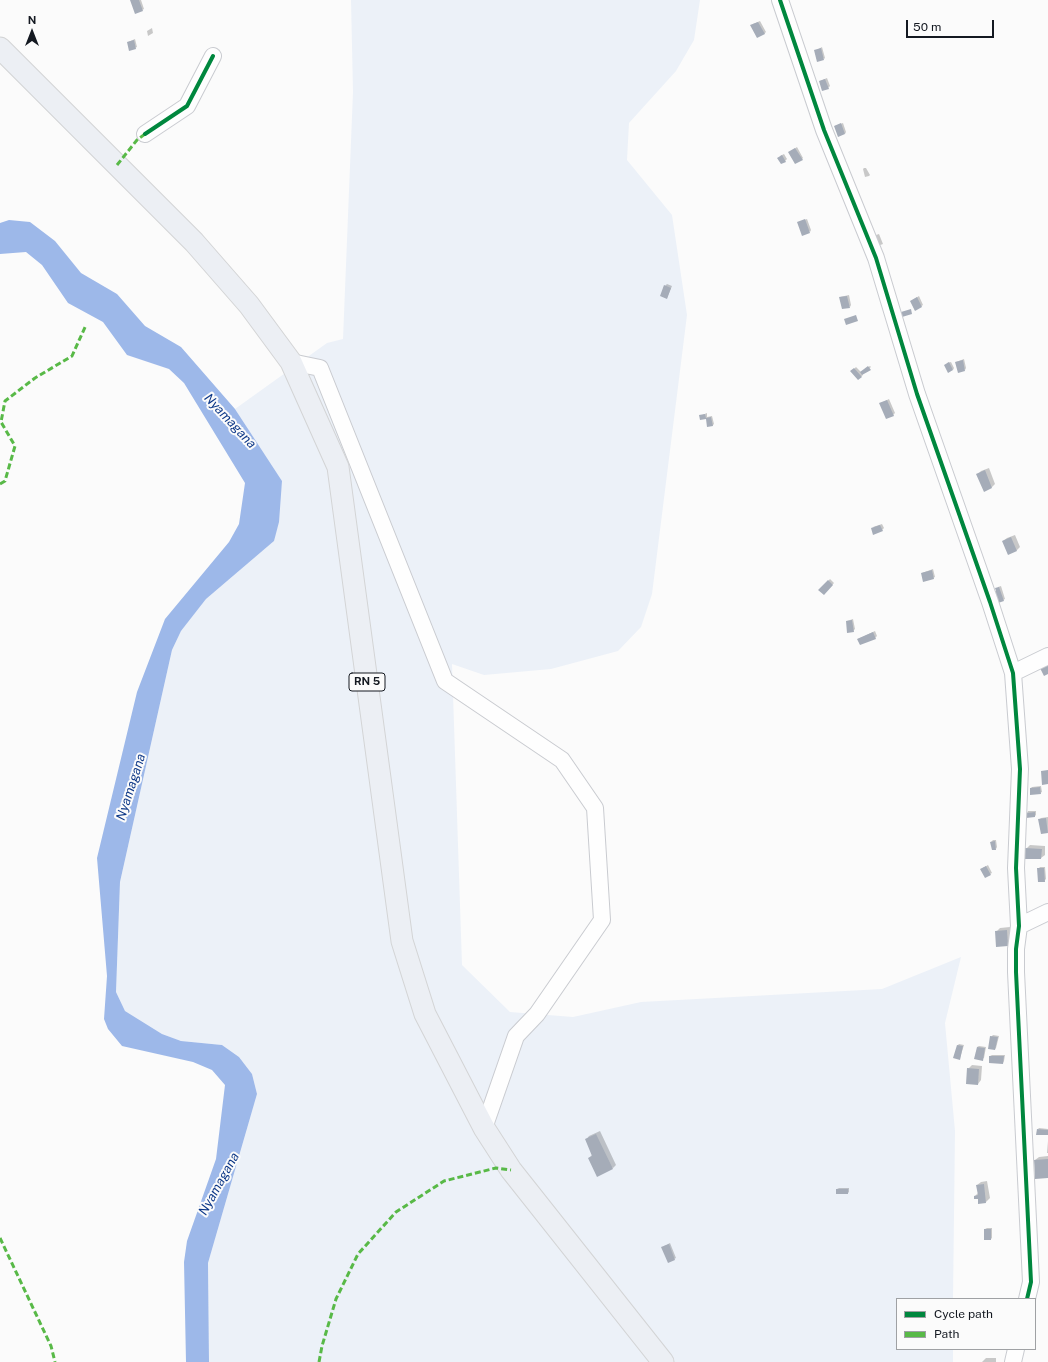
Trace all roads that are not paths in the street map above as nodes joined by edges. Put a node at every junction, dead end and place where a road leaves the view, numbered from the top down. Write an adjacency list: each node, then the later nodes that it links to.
1 (780, 0): 7 (street)
2 (0, 48): 5 (main road, RN 5)
3 (213, 56): 4 (street)
4 (145, 134)
5 (291, 362): 10 (main road, RN 5); 10 (street)
6 (1048, 656): 7 (street)
7 (1013, 672): 9 (street)
8 (1048, 912): 9 (street)
9 (1019, 926): 11 (street)
10 (484, 1128): 13 (main road, RN 5)
11 (1027, 1298)
12 (1016, 1350): 14 (street)
13 (663, 1362)
14 (1013, 1362)

